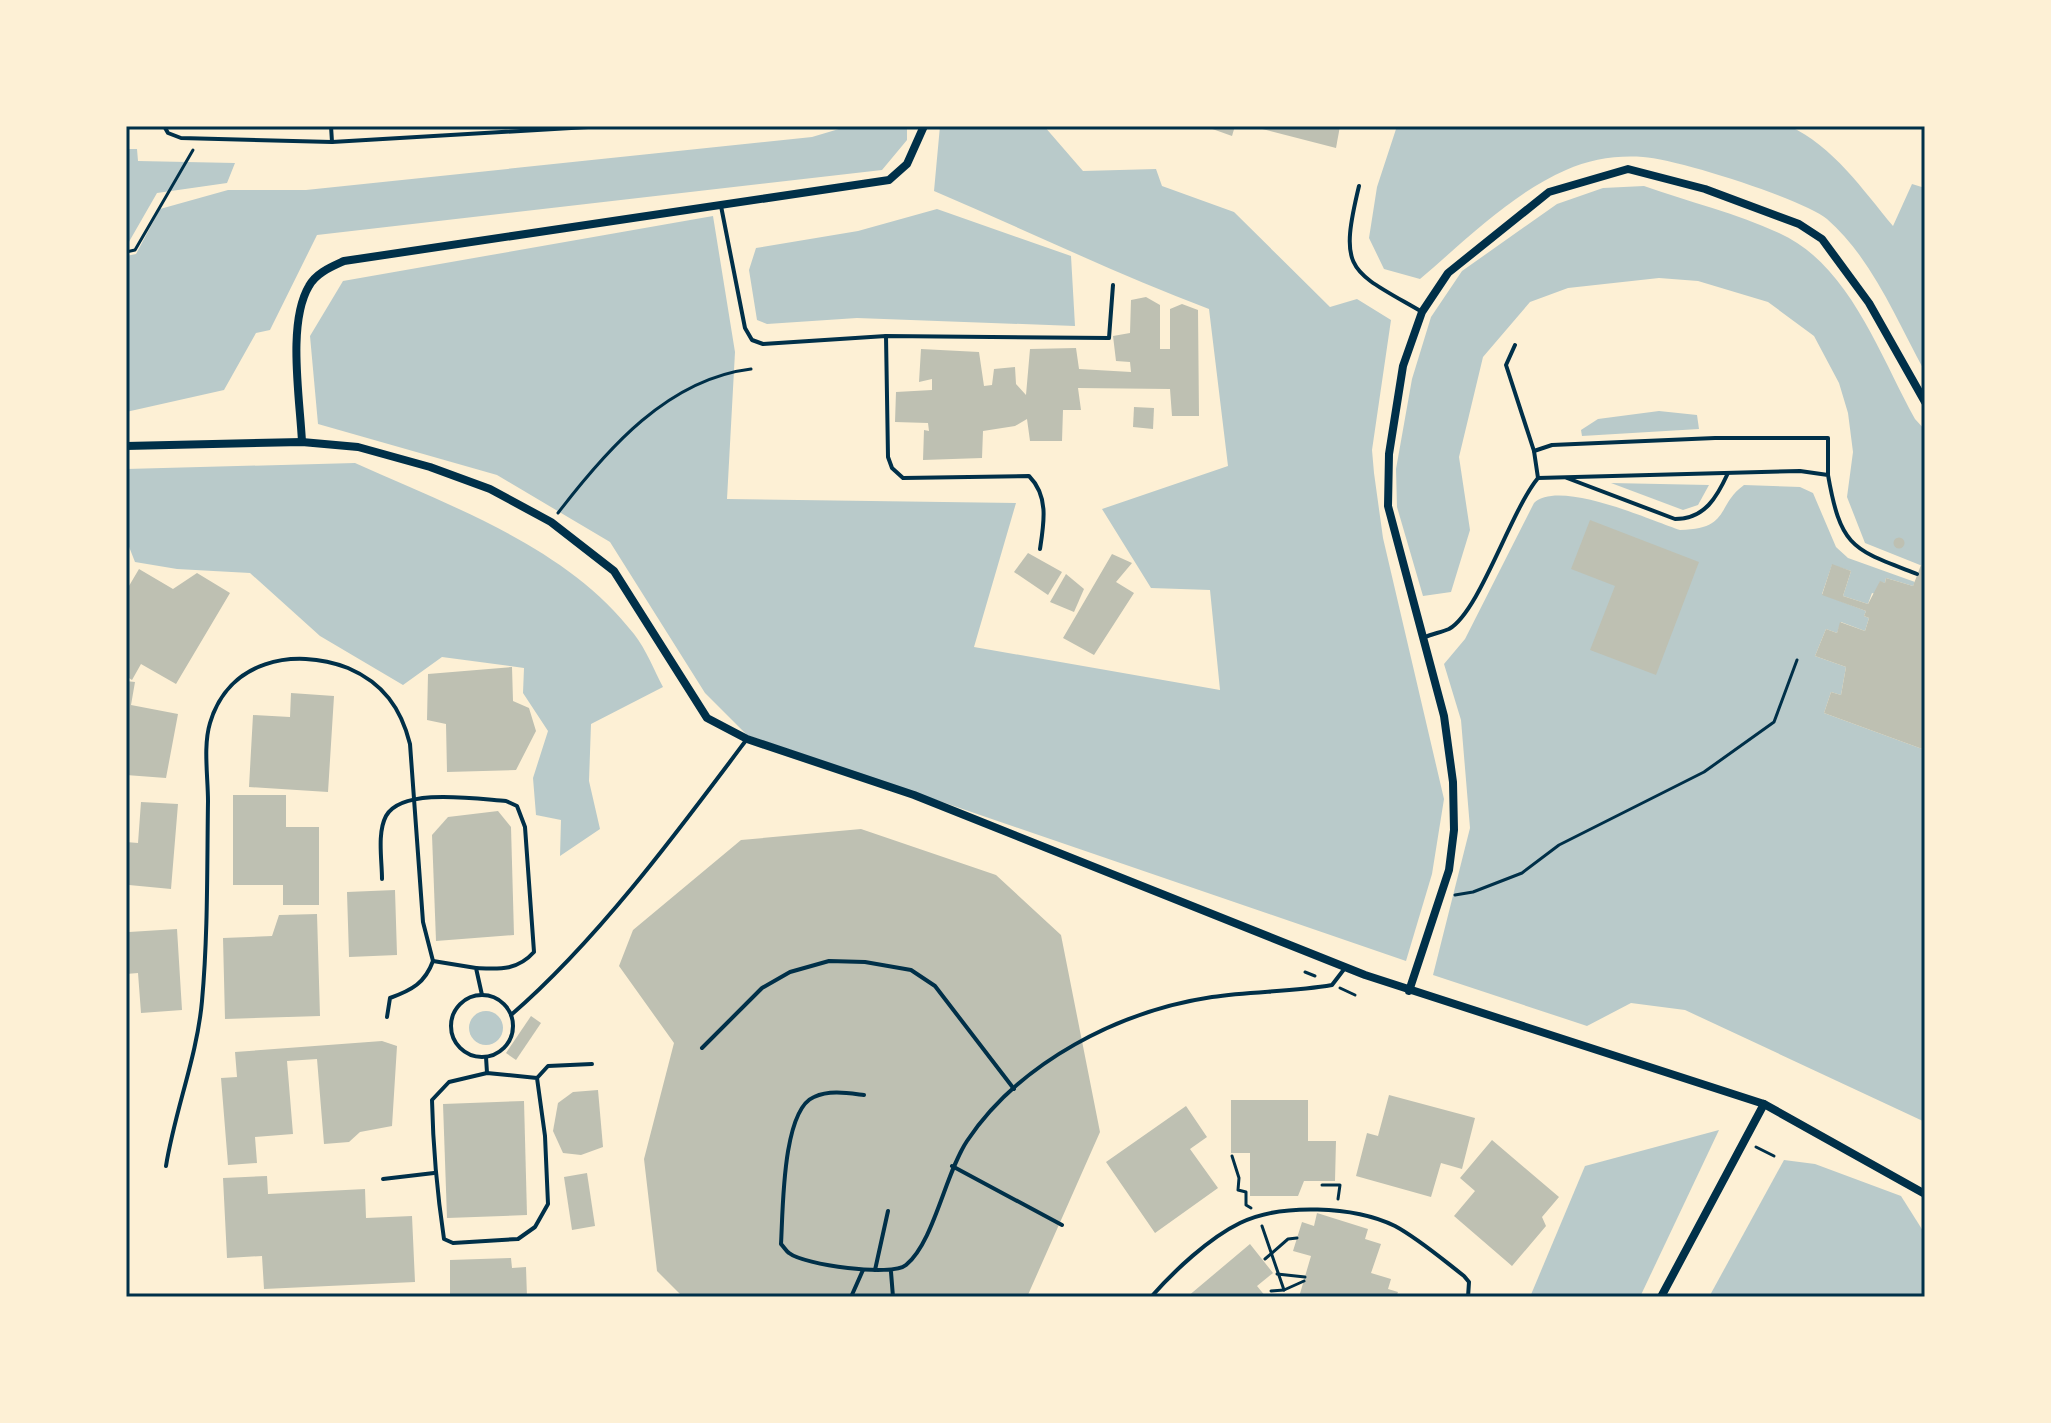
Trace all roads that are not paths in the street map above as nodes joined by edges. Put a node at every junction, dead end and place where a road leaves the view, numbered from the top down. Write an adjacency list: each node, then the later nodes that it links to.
1 (164, 126): 5 (lane)
2 (331, 126): 5 (lane)
3 (605, 126): 5 (lane)
4 (924, 126): 7 (street)
5 (332, 142)
6 (1359, 186): 9 (lane)
7 (721, 204): 10 (lane); 13 (street)
8 (1113, 285): 10 (lane)
9 (1422, 312): 12 (street); 22 (street)
10 (886, 336): 20 (lane)
11 (1515, 345): 15 (lane)
12 (1925, 402)
13 (302, 442): 14 (street); 23 (street)
14 (126, 446)
15 (1534, 451): 17 (lane); 19 (lane)
16 (1728, 472): 17 (lane); 18 (lane); 18 (lane)
17 (1828, 475): 21 (lane)
18 (1561, 476): 19 (lane)
19 (1538, 478): 22 (lane)
20 (1040, 549)
21 (1917, 574)
22 (1423, 637): 29 (street)
23 (747, 739): 28 (street); 31 (lane)
24 (414, 798): 25 (lane); 26 (lane); 27 (lane); 41 (lane)
25 (382, 879)
26 (433, 961): 27 (lane); 32 (lane)
27 (476, 968): 30 (lane)
28 (1345, 968): 29 (street); 38 (lane)
29 (1409, 991): 40 (street)
30 (482, 995): 31 (lane); 34 (lane)
31 (511, 1015): 34 (lane)
32 (387, 1017)
33 (702, 1048): 38 (lane)
34 (486, 1057): 36 (lane)
35 (592, 1064): 37 (lane)
36 (487, 1073): 37 (lane); 43 (lane)
37 (537, 1078): 43 (lane)
38 (1014, 1089): 42 (lane)
39 (864, 1095): 48 (lane)
40 (1764, 1104): 45 (street); 55 (street)
41 (166, 1166)
42 (952, 1166): 47 (lane); 50 (lane)
43 (434, 1173): 44 (lane)
44 (383, 1179)
45 (1925, 1193)
46 (888, 1211): 49 (lane)
47 (1062, 1225)
48 (863, 1269): 49 (lane); 51 (lane)
49 (875, 1270): 50 (lane)
50 (891, 1272): 52 (lane)
51 (851, 1297)
52 (893, 1297)
53 (1151, 1297): 54 (lane)
54 (1468, 1297)
55 (1661, 1297)

